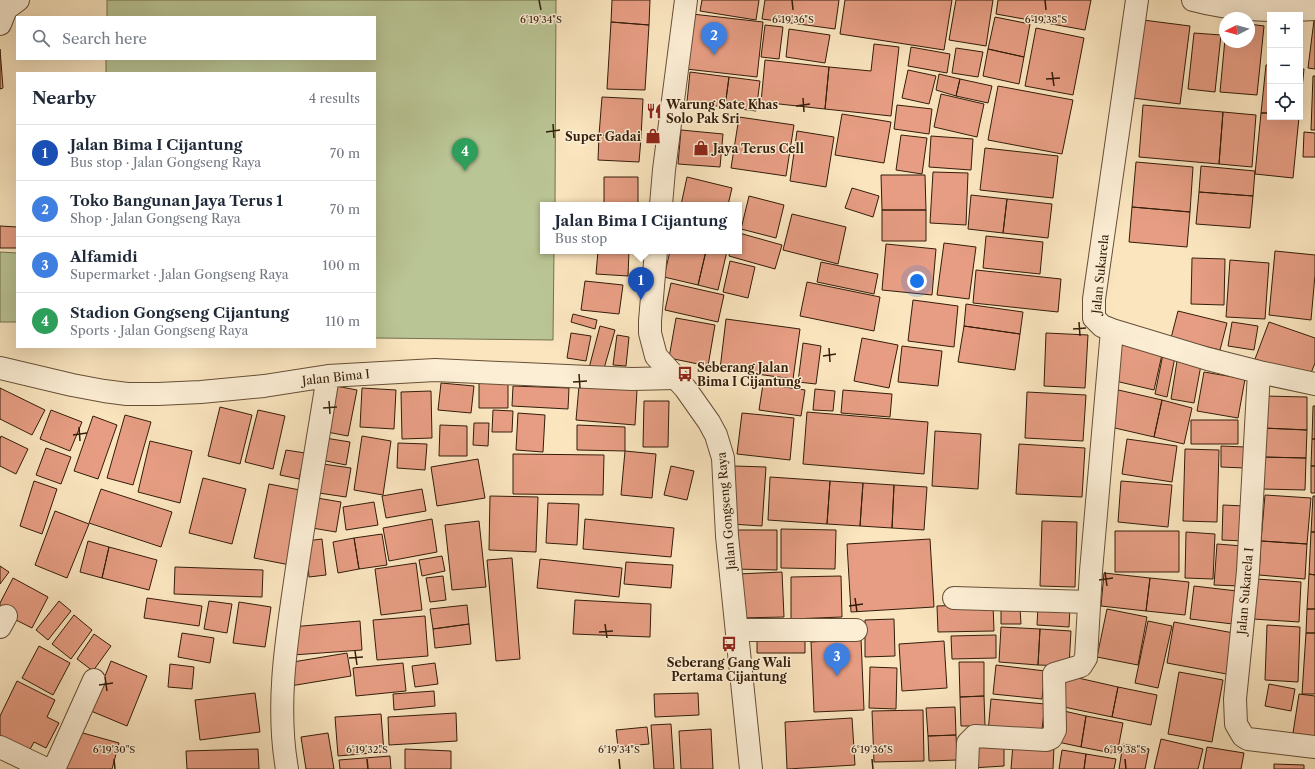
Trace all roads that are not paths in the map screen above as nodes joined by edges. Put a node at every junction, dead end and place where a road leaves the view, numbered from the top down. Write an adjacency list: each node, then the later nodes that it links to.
1 (18, 0): 6 (street)
2 (686, 0): 7 (street)
3 (1137, 0): 9 (street, Jalan Sukarela)
4 (1193, 0): 5 (street)
5 (1315, 9)
6 (0, 24)
7 (660, 202)
8 (656, 254): 13 (street, Jalan Gongseng Raya)
9 (1112, 330): 11 (street, Jalan Sukarela); 16 (street)
10 (0, 368): 12 (street, Jalan Bima I)
11 (1259, 372): 14 (street, Jalan Sukarela); 21 (street, Jalan Sukarela I)
12 (328, 376): 13 (street, Jalan Bima I); 24 (street)
13 (676, 378): 17 (street, Jalan Gongseng Raya)
14 (1315, 384)
15 (954, 598): 16 (street)
16 (1089, 602): 27 (street)
17 (738, 630): 18 (street); 25 (street, Jalan Gongseng Raya)
18 (856, 630)
19 (94, 680): 23 (street)
20 (0, 746): 22 (street)
21 (1315, 746)
22 (46, 769)
23 (54, 769)
24 (287, 769)
25 (751, 769)
26 (949, 769): 27 (street)
27 (967, 769)

